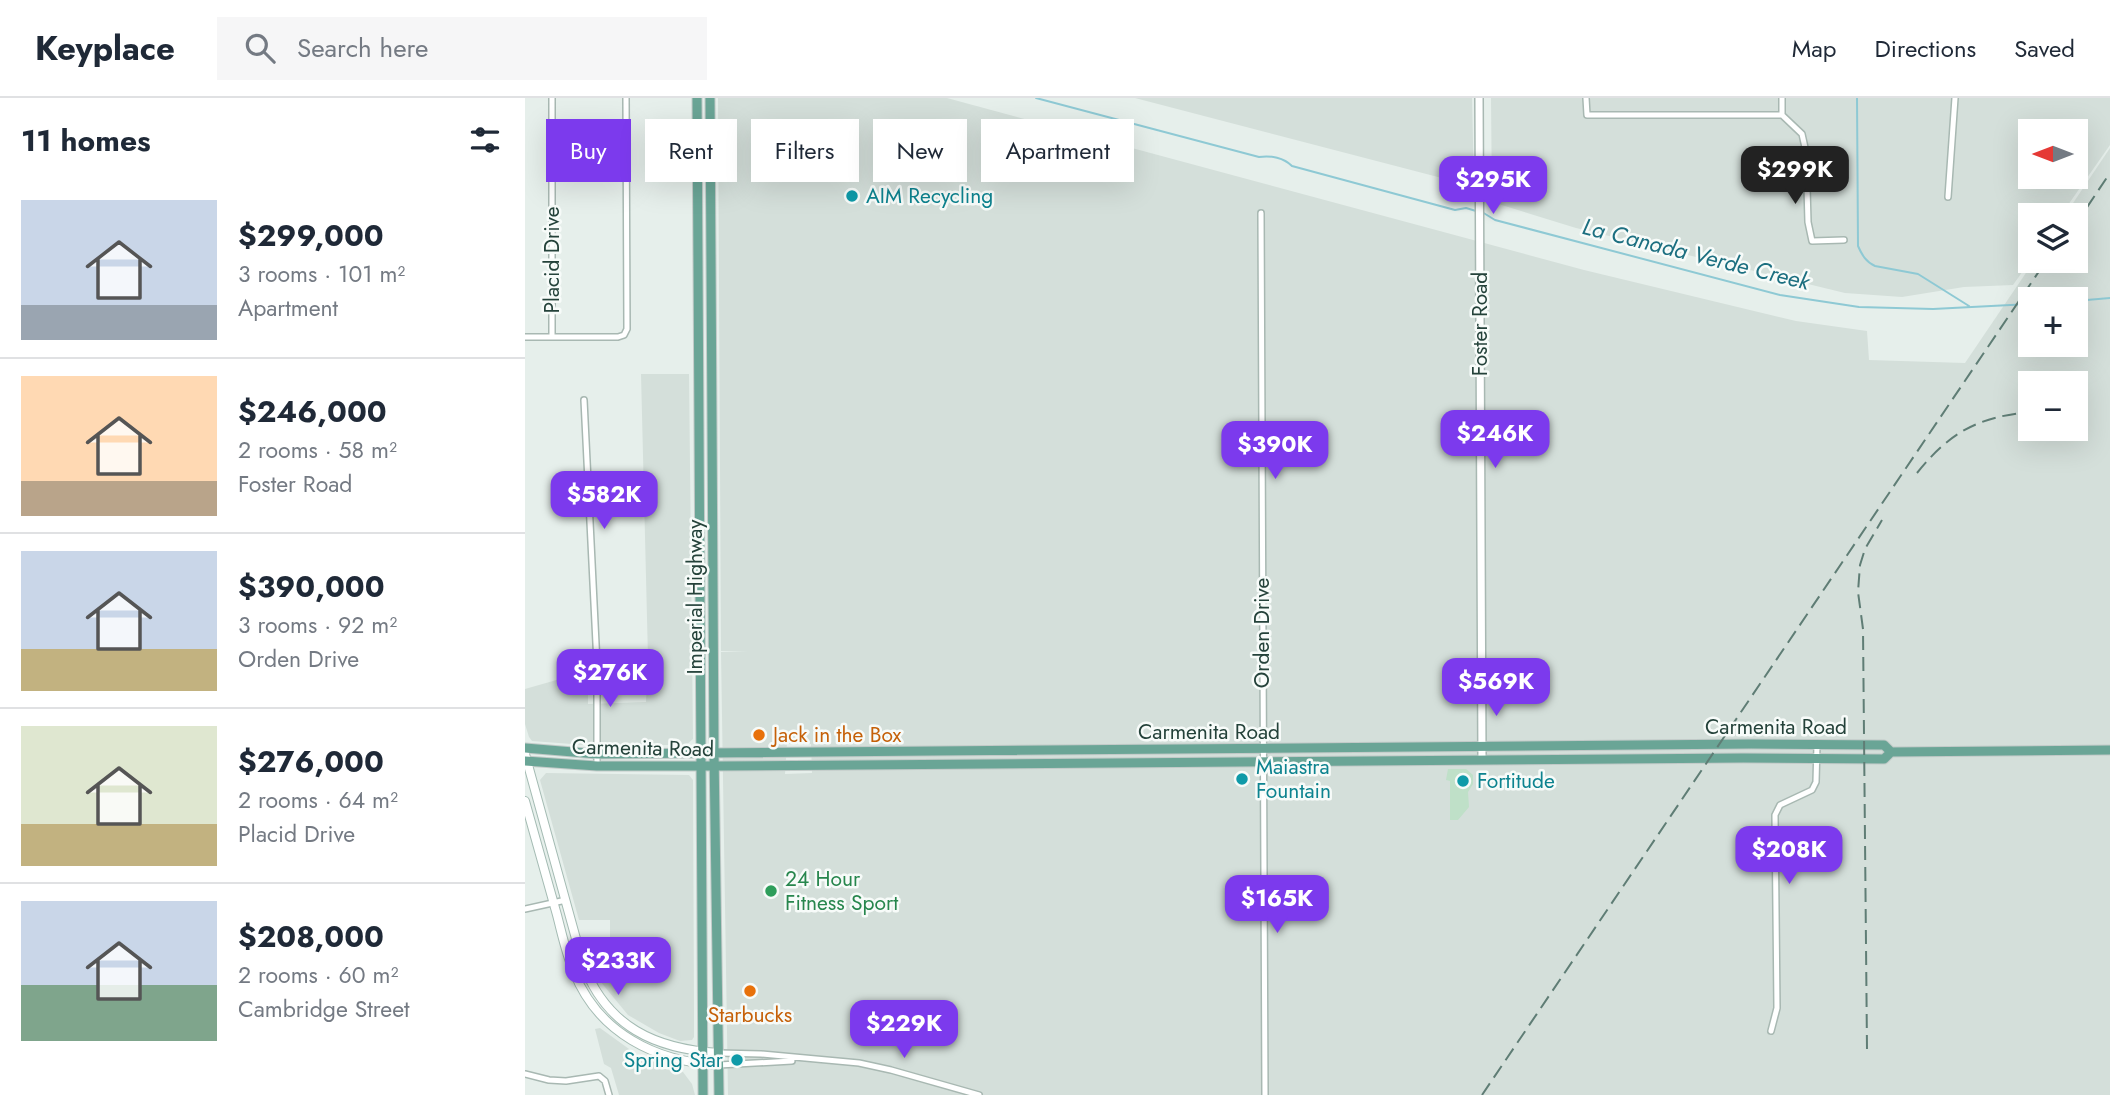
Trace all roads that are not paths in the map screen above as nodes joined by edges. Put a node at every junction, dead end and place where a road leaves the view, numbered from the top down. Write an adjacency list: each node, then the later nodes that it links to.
1 (552, 98): 14 (street, Placid Drive)
2 (626, 98): 14 (street)
3 (697, 98): 24 (main road, Imperial Highway)
4 (710, 98): 22 (main road, Imperial Highway)
5 (1479, 98): 17 (street, Foster Road)
6 (1586, 98): 9 (street)
7 (1782, 98): 9 (street)
8 (1955, 98): 10 (street)
9 (1782, 115): 12 (street)
10 (1948, 197)
11 (1261, 214): 19 (street, Orden Drive)
12 (1844, 240)
13 (525, 337): 14 (street)
14 (552, 337)
15 (584, 400): 25 (street)
16 (1817, 746): 17 (main road, Carmenita Road); 23 (main road, Carmenita Road); 28 (street)
17 (1482, 747): 19 (main road, Carmenita Road); 27 (street, Foster Road)
18 (525, 748): 25 (main road, Carmenita Road)
19 (1262, 749): 20 (main road, Carmenita Road); 29 (street, Orden Drive)
20 (1087, 750): 22 (main road, Carmenita Road); 30 (main road)
21 (2110, 750): 23 (main road, Carmenita Road)
22 (714, 752): 24 (main road, Carmenita Road); 33 (main road, Imperial Highway)
23 (1891, 752): 28 (main road, Carmenita Road)
24 (701, 753): 25 (main road, Carmenita Road); 32 (main road, Imperial Highway)
25 (597, 754): 31 (street)
26 (526, 759): 31 (main road, Carmenita Road); 35 (main road)
27 (1482, 760): 28 (main road, Carmenita Road); 29 (main road, Carmenita Road)
28 (1817, 760): 38 (street)
29 (1263, 763): 30 (main road, Carmenita Road); 49 (street, Orden Drive)
30 (1087, 764): 33 (main road, Carmenita Road)
31 (597, 766): 32 (main road, Carmenita Road)
32 (701, 766): 33 (main road, Carmenita Road); 39 (main road, Imperial Highway)
33 (714, 766): 40 (main road, Imperial Highway)
34 (525, 801): 36 (main road)
35 (566, 901): 36 (street); 39 (main road)
36 (554, 904): 37 (street); 42 (main road)
37 (525, 909)
38 (1772, 1031)
39 (703, 1052): 40 (main road); 42 (main road, Imperial Highway)
40 (719, 1053): 41 (street); 43 (main road, Imperial Highway)
41 (802, 1059): 43 (street); 48 (street)
42 (703, 1065): 43 (main road); 46 (main road, Imperial Highway)
43 (719, 1065): 47 (main road, Imperial Highway)
44 (525, 1074): 45 (street)
45 (609, 1095)
46 (703, 1095)
47 (719, 1095)
48 (979, 1095)
49 (1265, 1095)

